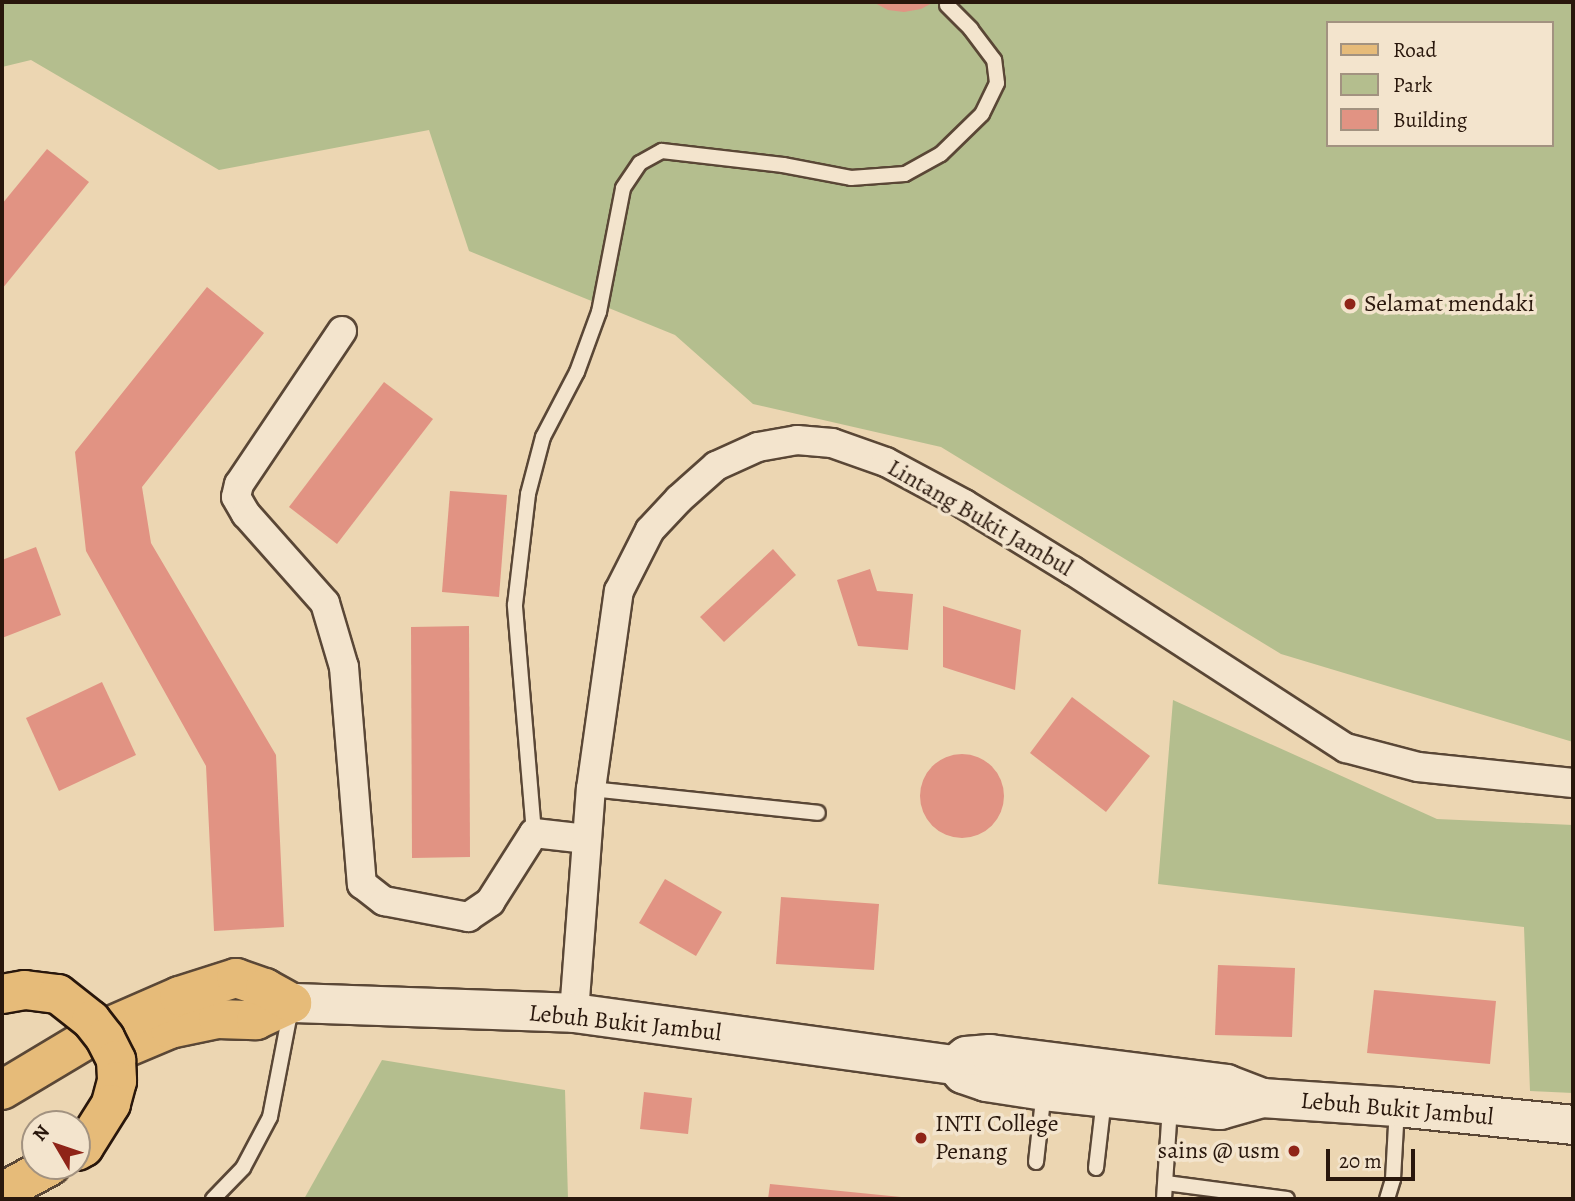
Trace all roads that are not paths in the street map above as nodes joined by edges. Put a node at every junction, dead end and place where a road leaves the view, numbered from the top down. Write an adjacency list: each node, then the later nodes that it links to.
1 (947, 5): 6 (lane)
2 (342, 331): 6 (street)
3 (1573, 783): 4 (street, Lintang Bukit Jambul)
4 (591, 789): 5 (lane); 7 (street, Lintang Bukit Jambul)
5 (818, 813)
6 (534, 833): 7 (street)
7 (587, 839): 10 (street, Lintang Bukit Jambul)
8 (2, 994): 20 (main road, bridge)
9 (292, 1003): 10 (main road, Lebuh Bukit Jambul); 12 (main road, Lebuh Bukit Jambul); 18 (main road, Lebuh Bukit Jambul); 26 (lane)
10 (574, 1013): 11 (main road, Lebuh Bukit Jambul)
11 (955, 1065): 13 (main road, Lebuh Bukit Jambul); 15 (main road, Lebuh Bukit Jambul)
12 (2, 1090)
13 (1044, 1091): 14 (main road, Lebuh Bukit Jambul); 21 (lane)
14 (1104, 1098): 16 (main road, Lebuh Bukit Jambul); 22 (lane)
15 (1262, 1098): 16 (main road, Lebuh Bukit Jambul); 17 (main road, Lebuh Bukit Jambul)
16 (1170, 1105): 24 (lane)
17 (1397, 1107): 19 (main road, Lebuh Bukit Jambul); 29 (lane)
18 (2, 1113)
19 (1573, 1125)
20 (91, 1136)
21 (1036, 1163)
22 (1096, 1168)
23 (24, 1180): 25 (main road)
24 (1166, 1183): 27 (lane); 28 (lane)
25 (2, 1192)
26 (213, 1199)
27 (1164, 1199)
28 (1287, 1199)
29 (1387, 1199)

